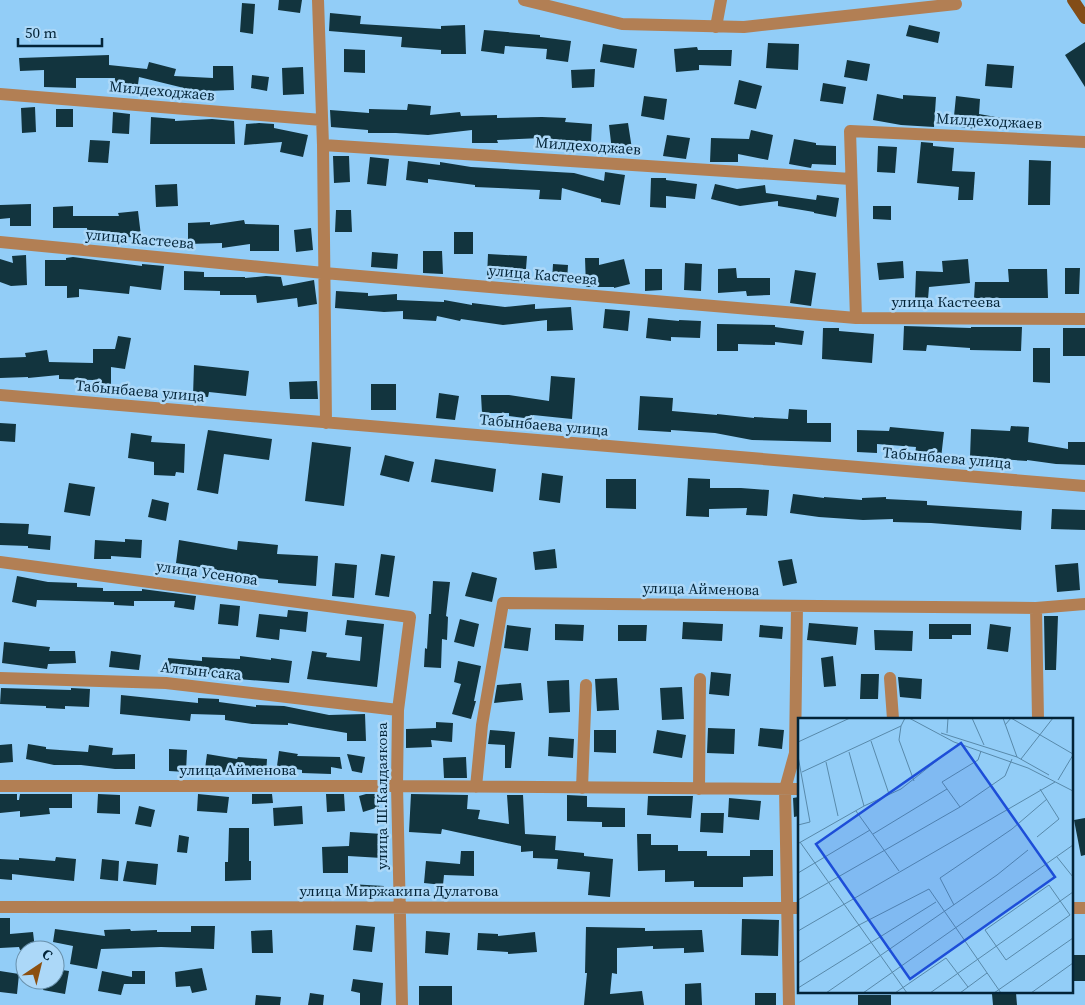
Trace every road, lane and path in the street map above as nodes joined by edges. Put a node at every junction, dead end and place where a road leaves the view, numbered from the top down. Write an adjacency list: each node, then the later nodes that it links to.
1 (318, 0): 10 (street)
2 (524, 0): 5 (street)
3 (721, 0): 8 (street)
4 (1073, 0): 7 (main road)
5 (542, 2): 8 (street)
6 (956, 4): 8 (street)
7 (1085, 18)
8 (716, 27)
9 (0, 94): 10 (street, Милдеходжаев)
10 (322, 120): 12 (street)
11 (1085, 142): 13 (street, Милдеходжаев)
12 (323, 145): 13 (street, Милдеходжаев); 15 (street)
13 (851, 179): 16 (street, Милдеходжаев)
14 (0, 242): 15 (street, улица Кастеева)
15 (324, 273): 16 (street, улица Кастеева); 19 (street)
16 (856, 318): 17 (street, улица Кастеева)
17 (1085, 318)
18 (0, 395): 19 (street, Табынбаева улица)
19 (326, 423): 20 (street, Табынбаева улица)
20 (1085, 486)
21 (0, 562): 25 (street, улица Усенова)
22 (1085, 604): 24 (street, улица Айменова)
23 (797, 606): 24 (street, улица Айменова); 35 (street, улица Айменова); 38 (street)
24 (1036, 608): 32 (street)
25 (410, 617): 30 (street, улица Ш.Калдаякова)
26 (0, 678): 30 (street, Алтын сака)
27 (890, 678): 31 (street)
28 (700, 679): 37 (street)
29 (586, 685): 36 (street)
30 (398, 710): 34 (street, улица Ш.Калдаякова)
31 (893, 718)
32 (1038, 718)
33 (0, 786): 34 (street, улица Айменова)
34 (397, 786): 35 (street, улица Айменова); 41 (street, улица Ш.Калдаякова)
35 (476, 787): 36 (street, улица Айменова)
36 (582, 788): 37 (street, улица Айменова)
37 (699, 788): 38 (street, улица Айменова)
38 (785, 789): 39 (street, улица Айменова); 42 (street)
39 (798, 790)
40 (0, 907): 41 (street, улица Миржакипа Дулатова)
41 (400, 908): 42 (street, улица Миржакипа Дулатова); 45 (street, улица Ш.Калдаякова)
42 (793, 908): 46 (street)
43 (1072, 908): 44 (street)
44 (1085, 908)
45 (402, 1005)
46 (789, 1005)

